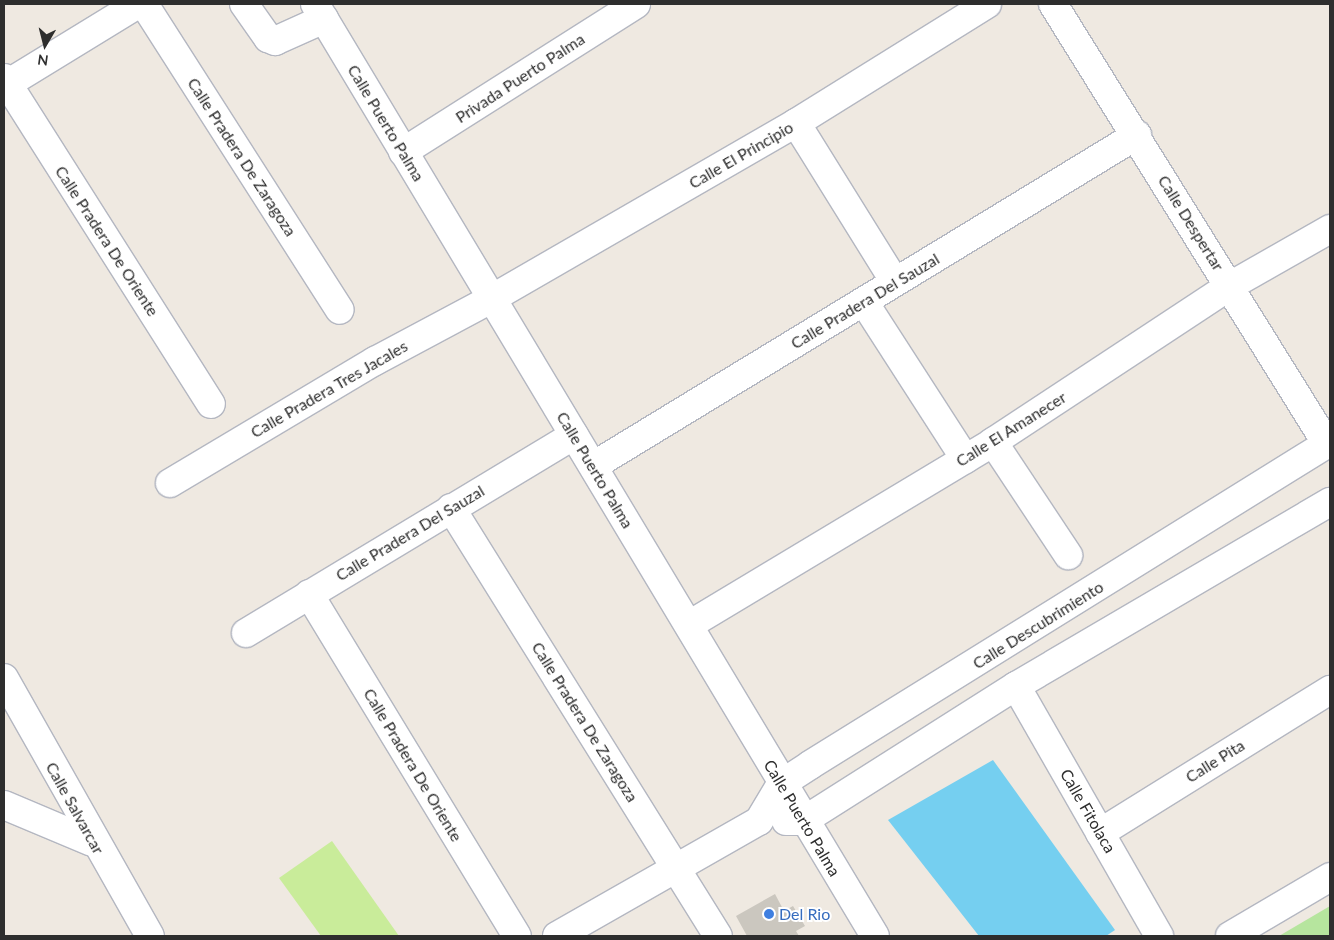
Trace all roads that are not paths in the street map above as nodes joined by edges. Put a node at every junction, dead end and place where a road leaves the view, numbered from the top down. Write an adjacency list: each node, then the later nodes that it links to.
1 (138, 4): 8 (street)
2 (144, 4): 17 (street, Calle Pradera De Zaragoza)
3 (244, 4): 7 (street)
4 (636, 4): 11 (street, Privada Puerto Palma)
5 (987, 4): 9 (street, Calle El Principio)
6 (1053, 4): 10 (street, Calle Despertar)
7 (319, 11): 11 (street, Calle Puerto Palma)
8 (5, 83): 18 (street, Calle Pradera De Oriente)
9 (796, 123): 13 (street); 15 (street, Calle El Principio)
10 (1137, 135): 13 (street, Calle Pradera Del Sauzal); 14 (street, Calle Despertar)
11 (403, 152): 15 (street, Calle Puerto Palma)
12 (1330, 229): 14 (street, Calle El Amanecer)
13 (895, 282): 16 (street, Calle Pradera Del Sauzal)
14 (1230, 286): 20 (street, Calle El Amanecer); 21 (street, Calle Despertar)
15 (491, 299): 19 (street, Calle Puerto Palma); 24 (street, Calle Pradera Tres Jacales)
16 (864, 302): 22 (street); 23 (street, Calle Pradera Del Sauzal)
17 (340, 310)
18 (211, 404)
19 (574, 435): 23 (street, Calle Puerto Palma); 26 (street, Calle Pradera Del Sauzal)
20 (992, 442): 22 (street, Calle El Amanecer); 27 (street)
21 (1329, 443): 34 (street, Calle Descubrimiento)
22 (965, 459): 29 (street, Calle El Amanecer)
23 (593, 466): 29 (street, Calle Puerto Palma)
24 (170, 483)
25 (1330, 502): 32 (street)
26 (451, 508): 28 (street, Calle Pradera Del Sauzal); 40 (street, Calle Pradera De Zaragoza)
27 (1068, 556)
28 (310, 594): 30 (street, Calle Pradera Del Sauzal); 43 (street, Calle Pradera De Oriente)
29 (688, 625): 34 (street, Calle Puerto Palma)
30 (246, 632)
31 (4, 678): 39 (street, Calle Salvarcar)
32 (1016, 686): 37 (street); 38 (street, Calle Fitolaca)
33 (1330, 690): 38 (street, Calle Pita)
34 (781, 784): 36 (street, Calle Descubrimiento); 37 (street, Calle Puerto Palma)
35 (4, 805): 39 (street)
36 (759, 821): 37 (street); 40 (street, Calle Descubrimiento)
37 (804, 822): 46 (street, Calle Puerto Palma)
38 (1100, 833): 47 (street, Calle Fitolaca)
39 (92, 842): 42 (street, Calle Salvarcar)
40 (676, 869): 44 (street, Calle Descubrimiento); 45 (street, Calle Pradera De Zaragoza)
41 (1330, 877): 48 (street)
42 (150, 936)
43 (517, 936)
44 (557, 936)
45 (718, 936)
46 (875, 936)
47 (1159, 936)
48 (1230, 936)

